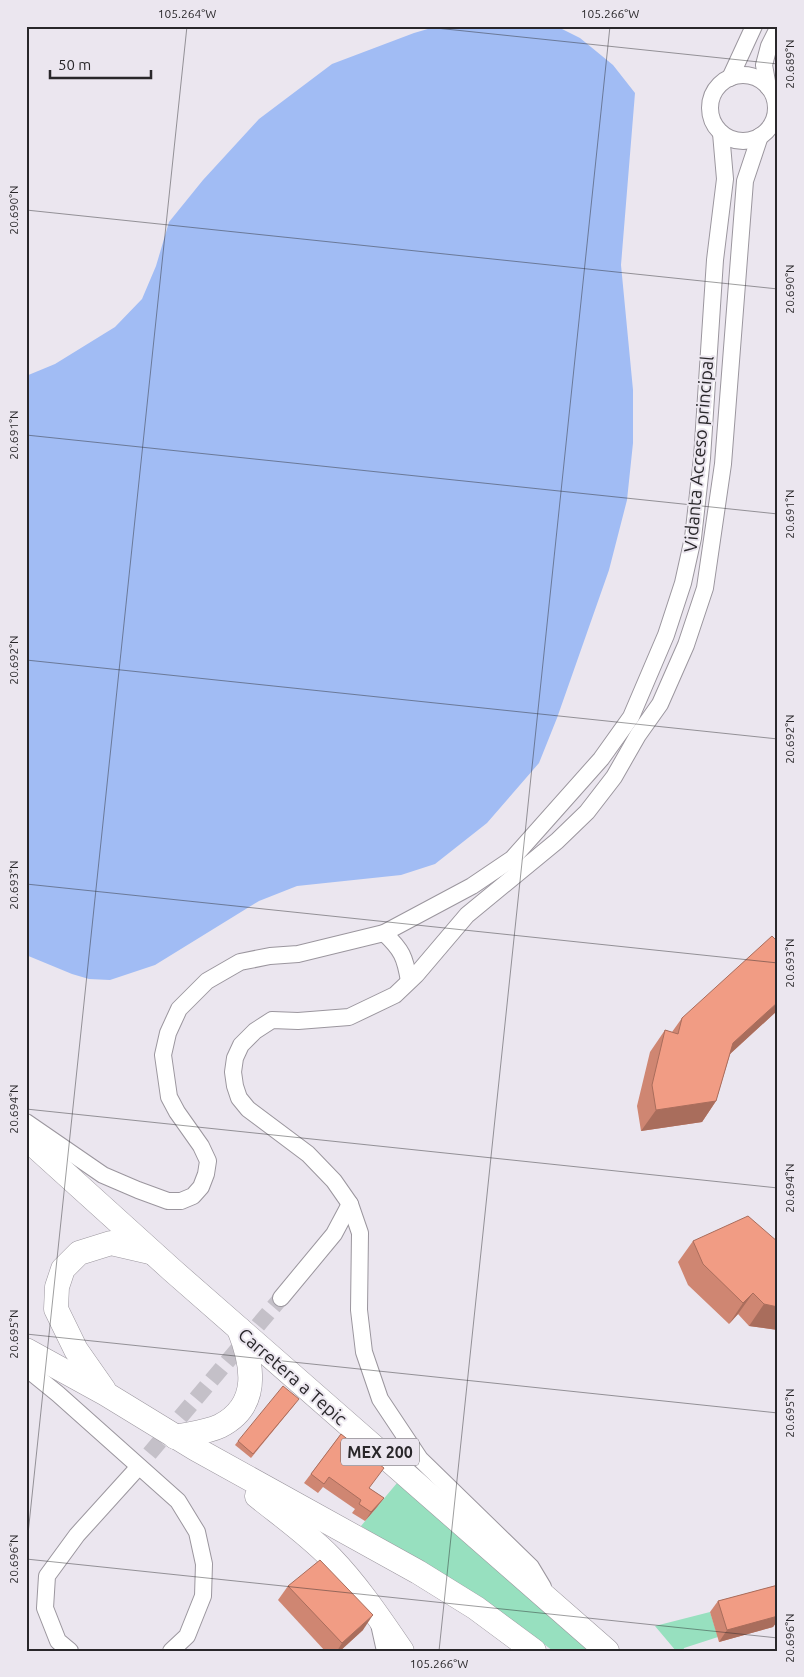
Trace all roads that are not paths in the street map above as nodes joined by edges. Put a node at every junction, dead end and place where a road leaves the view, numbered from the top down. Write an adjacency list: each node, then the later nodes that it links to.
1 (754, 26): 3 (street, Vidanta Acceso principal)
2 (778, 28): 4 (street)
3 (730, 78): 4 (street); 5 (street, Vidanta Acceso principal)
4 (768, 87): 6 (street)
5 (721, 133): 6 (street); 7 (street, Vidanta Acceso principal)
6 (760, 136): 8 (street)
7 (384, 933): 8 (street); 9 (street, Vidanta Acceso principal)
8 (409, 981): 11 (street)
9 (26, 1122)
10 (26, 1138): 12 (highway, Carretera a Tepic / MEX 200)
11 (350, 1204): 13 (street); 21 (street)
12 (153, 1253): 14 (highway, Carretera a Tepic / MEX 200); 17 (highway)
13 (281, 1298)
14 (239, 1328): 18 (highway); 21 (highway, Carretera a Tepic / MEX 200)
15 (26, 1350): 17 (highway)
16 (26, 1368): 24 (street)
17 (106, 1394): 18 (highway)
18 (175, 1437): 19 (highway)
19 (196, 1449): 22 (highway); 27 (highway)
20 (134, 1472): 23 (street)
21 (552, 1602): 28 (highway, Carretera a Tepic / MEX 200)
22 (378, 1617): 25 (street); 26 (highway)
23 (70, 1651)
24 (171, 1651)
25 (385, 1651)
26 (402, 1651)
27 (534, 1651)
28 (608, 1651)

